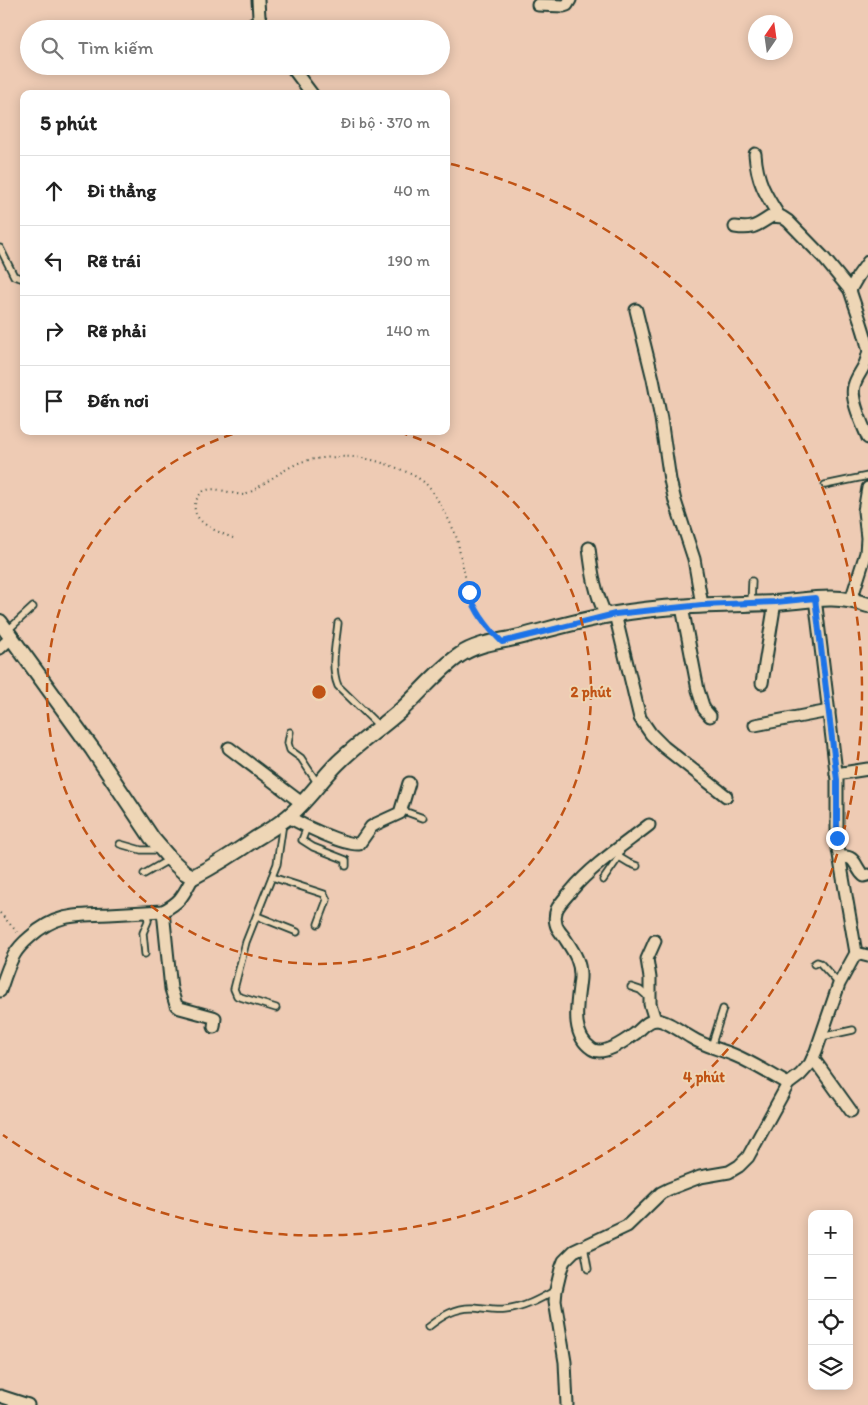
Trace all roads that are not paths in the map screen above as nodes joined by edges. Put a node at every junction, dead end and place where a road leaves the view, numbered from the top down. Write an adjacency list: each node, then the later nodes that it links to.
1 (258, 0): 4 (street)
2 (570, 0): 3 (street)
3 (538, 5)
4 (259, 17): 5 (lane); 6 (street)
5 (254, 20)
6 (260, 20)
7 (298, 75): 8 (street)
8 (309, 90)
9 (755, 154): 10 (street)
10 (779, 216): 11 (street); 15 (street)
11 (735, 227)
12 (0, 248): 14 (lane)
13 (868, 262): 15 (street)
14 (20, 278)
15 (850, 290): 17 (street)
16 (636, 310): 32 (street)
17 (857, 314): 18 (lane); 19 (street)
18 (868, 322)
19 (868, 348)
20 (868, 354): 21 (street)
21 (868, 438)
22 (868, 476): 23 (lane)
23 (825, 484)
24 (868, 488): 26 (street)
25 (589, 548): 36 (street)
26 (867, 552): 29 (street)
27 (752, 581): 31 (lane)
28 (815, 598): 29 (street); 30 (street); 41 (street)
29 (851, 600): 33 (street)
30 (776, 602): 31 (street); 40 (street)
31 (752, 604): 32 (street)
32 (702, 605): 35 (street)
33 (868, 605)
34 (33, 607): 38 (lane)
35 (682, 607): 36 (street); 42 (street)
36 (610, 615): 44 (street); 51 (street)
37 (338, 623): 44 (lane)
38 (6, 630): 39 (street); 60 (street)
39 (0, 648)
40 (762, 683)
41 (829, 711): 43 (street); 48 (street)
42 (710, 716)
43 (756, 725)
44 (380, 727): 50 (street)
45 (290, 732): 50 (lane)
46 (229, 748): 52 (street)
47 (868, 769): 48 (street)
48 (836, 774): 61 (street)
49 (409, 783): 53 (street)
50 (318, 784): 52 (street)
51 (726, 796)
52 (303, 804): 55 (street)
53 (401, 810): 54 (lane); 57 (street)
54 (422, 818)
55 (286, 819): 57 (street); 66 (lane); 67 (street)
56 (649, 825): 59 (street)
57 (307, 828): 62 (lane)
58 (120, 844): 60 (lane)
59 (620, 852): 63 (lane); 68 (lane); 85 (street)
60 (165, 855): 64 (lane); 67 (street)
61 (840, 856): 65 (street); 75 (street)
62 (346, 866)
63 (637, 866)
64 (144, 874)
65 (868, 875)
66 (272, 877): 71 (lane); 72 (lane)
67 (193, 878): 69 (street)
68 (603, 880)
69 (163, 910): 70 (street); 86 (street)
70 (147, 912): 76 (lane); 81 (street)
71 (257, 916): 73 (lane); 83 (lane)
72 (318, 924)
73 (297, 932)
74 (655, 941): 82 (street)
75 (856, 953): 77 (street); 79 (street)
76 (145, 954)
77 (868, 956)
78 (814, 964): 79 (lane)
79 (839, 984): 88 (street)
80 (631, 987): 82 (lane)
81 (0, 991)
82 (649, 998): 85 (street)
83 (276, 1008)
84 (724, 1009): 89 (lane)
85 (655, 1020): 89 (street)
86 (214, 1027)
87 (853, 1030): 88 (lane)
88 (821, 1036): 90 (street)
89 (711, 1047): 91 (street)
90 (813, 1058): 91 (street); 92 (street)
91 (788, 1084): 93 (street)
92 (851, 1111)
93 (584, 1246): 94 (lane); 95 (street)
94 (588, 1269)
95 (556, 1290): 96 (lane); 99 (street)
96 (428, 1327)
97 (0, 1396): 98 (street)
98 (28, 1405)
99 (567, 1405)

